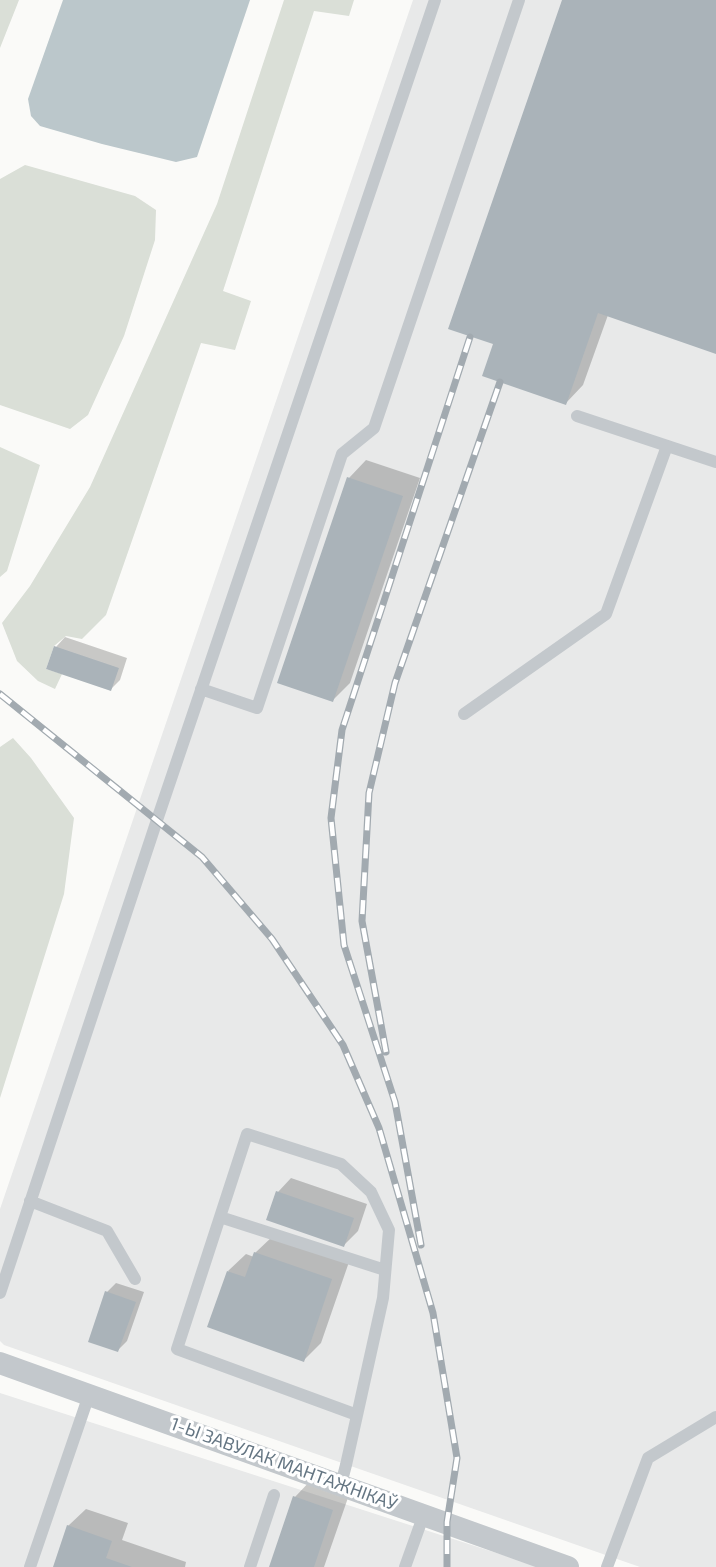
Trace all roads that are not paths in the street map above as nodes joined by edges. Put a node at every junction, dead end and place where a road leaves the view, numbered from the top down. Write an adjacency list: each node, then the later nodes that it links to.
1 (435, 0): 6 (lane)
2 (519, 0): 6 (lane)
3 (576, 416): 4 (lane)
4 (667, 446): 5 (lane); 7 (lane)
5 (716, 462)
6 (201, 689): 8 (lane)
7 (464, 714)
8 (30, 1201): 11 (lane); 12 (lane)
9 (220, 1217): 10 (lane); 10 (lane); 15 (lane)
10 (385, 1270): 15 (lane)
11 (135, 1279)
12 (0, 1293)
13 (0, 1363): 14 (street, 1-Ы ЗАВУЛАК МАНТАЖНІКАЎ)
14 (89, 1395): 17 (street, 1-Ы ЗАВУЛАК МАНТАЖНІКАЎ); 20 (lane)
15 (357, 1415): 17 (lane)
16 (716, 1417): 24 (lane)
17 (341, 1485): 19 (street, 1-Ы ЗАВУЛАК МАНТАЖНІКАЎ)
18 (274, 1495): 21 (lane)
19 (424, 1514): 22 (lane); 23 (street, 1-Ы ЗАВУЛАК МАНТАЖНІКАЎ)
20 (30, 1567)
21 (250, 1567)
22 (405, 1567)
23 (568, 1567)
24 (607, 1567)

